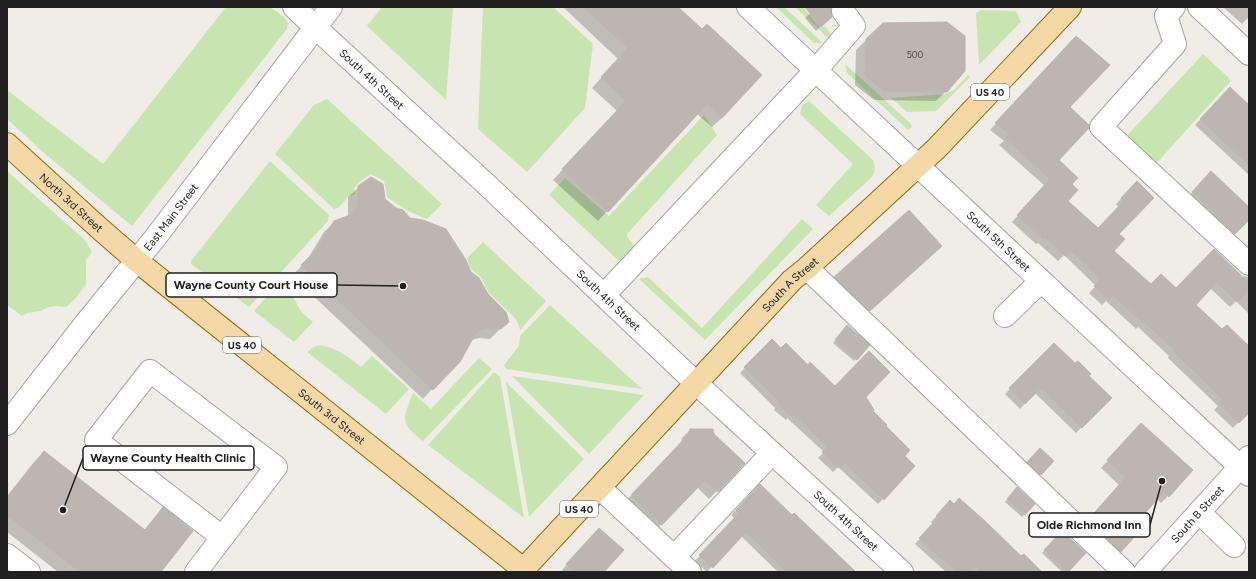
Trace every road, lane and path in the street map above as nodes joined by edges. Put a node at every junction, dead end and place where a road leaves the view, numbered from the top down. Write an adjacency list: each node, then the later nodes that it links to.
1 (294, 7): 8 (street, South 4th Street)
2 (331, 7): 8 (street, East Main Street)
3 (748, 7): 10 (street, South 5th Street)
4 (1174, 7): 14 (street)
5 (1198, 7): 9 (street)
6 (843, 10): 10 (street)
7 (1062, 10): 12 (main road, South A Street / US 40)
8 (316, 28): 13 (street, East Main Street); 17 (street, South 4th Street)
9 (1249, 54)
10 (816, 70): 12 (street, South 5th Street); 17 (street)
11 (7, 144): 13 (main road, North 3rd Street / US 40)
12 (918, 166): 15 (main road, South A Street / US 40); 16 (street, South 5th Street)
13 (137, 261): 20 (street, East Main Street); 29 (main road, South 3rd Street / US 40)
14 (1249, 264)
15 (807, 268): 19 (main road, South A Street / US 40); 34 (street)
16 (1041, 281): 18 (street); 22 (street, South 5th Street)
17 (604, 295): 19 (street, South 4th Street)
18 (1005, 316)
19 (697, 384): 21 (street, South 4th Street); 23 (main road, South A Street / US 40)
20 (7, 424)
21 (772, 453): 28 (street); 33 (street, South 4th Street)
22 (1246, 466): 24 (street, South B Street)
23 (600, 488): 28 (street); 29 (main road, South A Street / US 40)
24 (1199, 512): 26 (street); 35 (street, South B Street)
25 (222, 537): 25 (street); 31 (street)
26 (1234, 546)
27 (7, 555): 30 (street)
28 (674, 557): 32 (street)
29 (524, 571)
30 (29, 572)
31 (196, 572)
32 (690, 572)
33 (902, 572)
34 (1124, 572)
35 (1145, 572)

